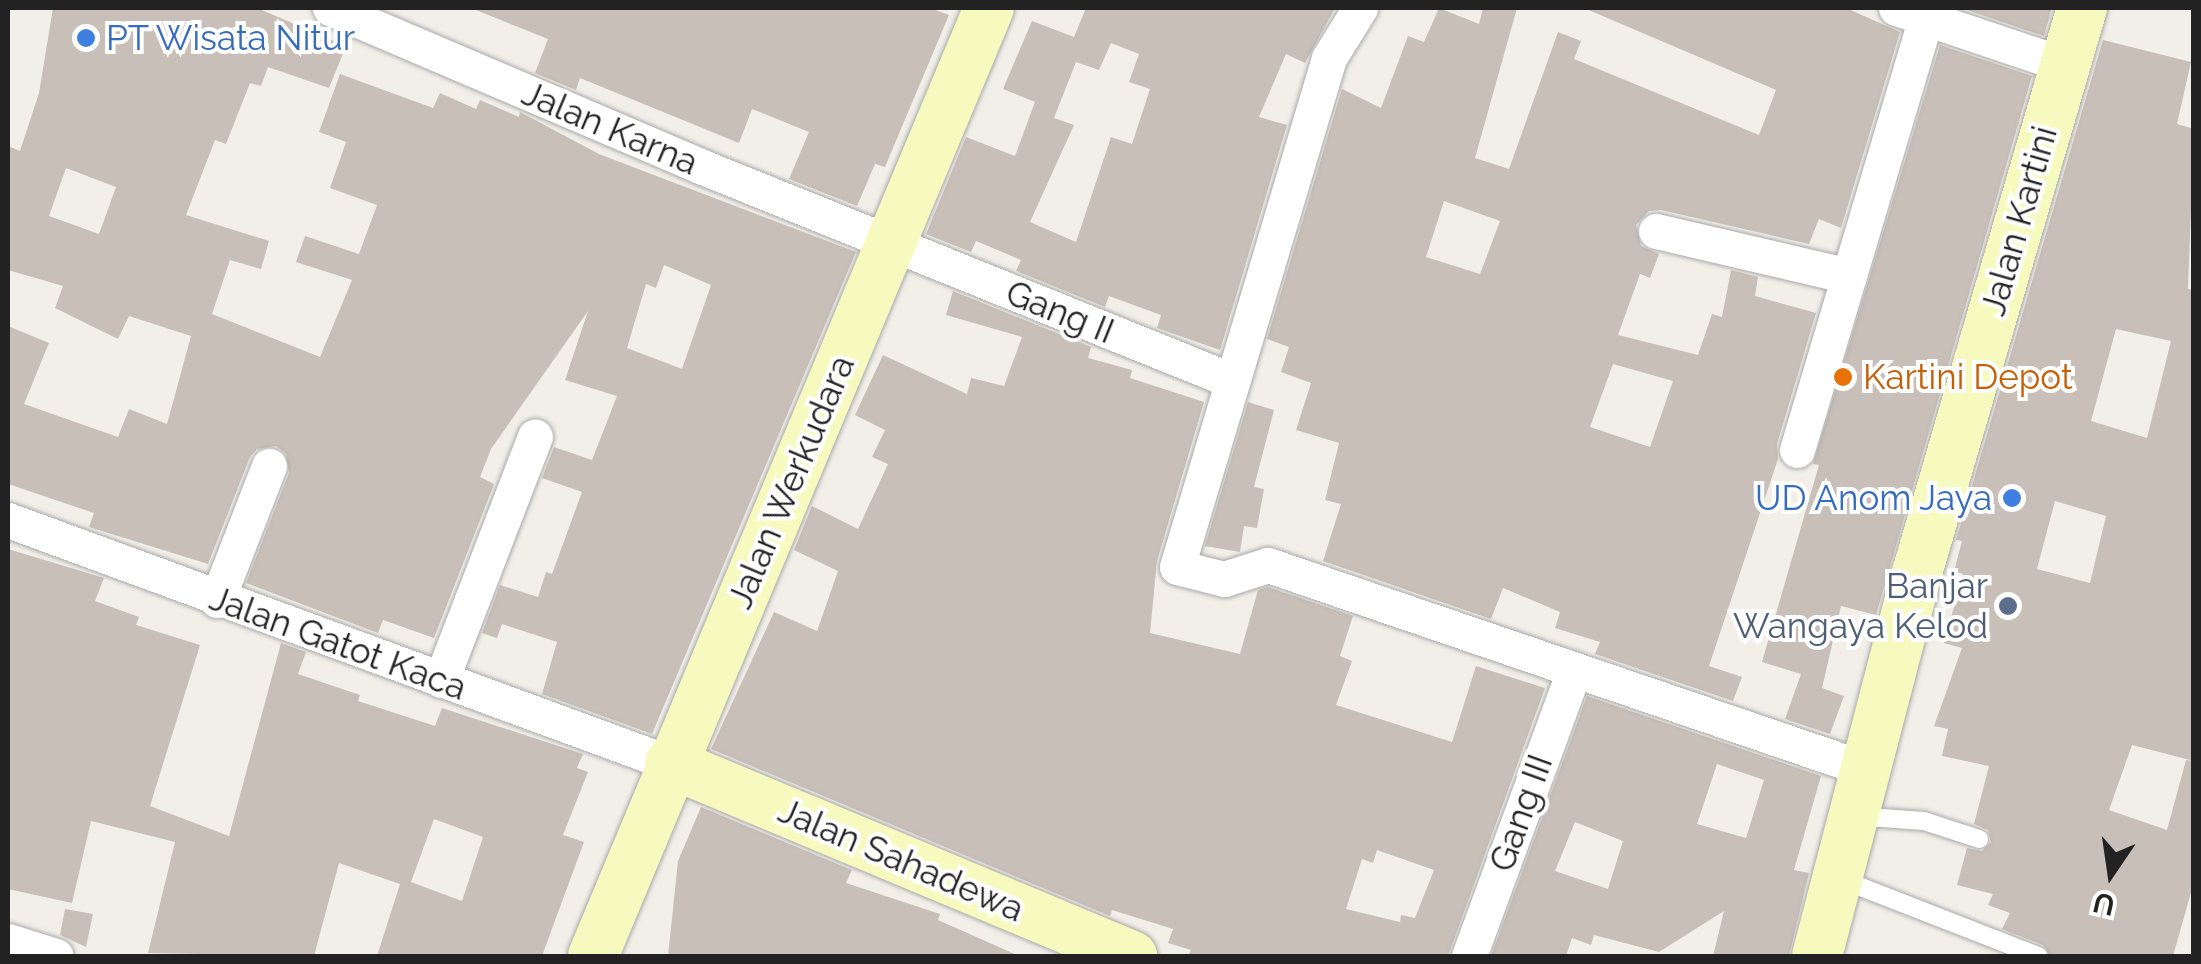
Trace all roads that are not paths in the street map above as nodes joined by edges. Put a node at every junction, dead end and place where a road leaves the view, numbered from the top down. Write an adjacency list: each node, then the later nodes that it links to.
1 (330, 8): 6 (street, Jalan Karna)
2 (989, 8): 9 (street, Jalan Werkudara)
3 (1360, 8): 11 (street)
4 (2082, 8): 7 (street, Jalan Kartini)
5 (1916, 12): 7 (street); 10 (street)
6 (392, 19): 9 (street, Jalan Karna)
7 (2064, 64): 20 (street, Jalan Kartini)
8 (1656, 231): 10 (street)
9 (892, 245): 11 (street, Gang II); 19 (street, Jalan Werkudara)
10 (1849, 276): 13 (street)
11 (1228, 379): 17 (street)
12 (535, 437): 18 (street)
13 (1796, 450)
14 (269, 466): 16 (street)
15 (8, 520): 16 (street, Jalan Gatot Kaca)
16 (217, 600): 18 (street, Jalan Gatot Kaca)
17 (1574, 670): 20 (street); 27 (street, Gang III)
18 (441, 680): 19 (street, Jalan Gatot Kaca)
19 (670, 763): 25 (street, Jalan Werkudara); 26 (street, Jalan Sahadewa)
20 (1860, 792): 21 (lane); 22 (street, Jalan Kartini)
21 (1979, 839)
22 (1837, 878): 28 (street, Jalan Kartini); 29 (lane)
23 (8, 940): 24 (street)
24 (56, 956)
25 (593, 956)
26 (1132, 956)
27 (1469, 956)
28 (1817, 956)
29 (2038, 956)

